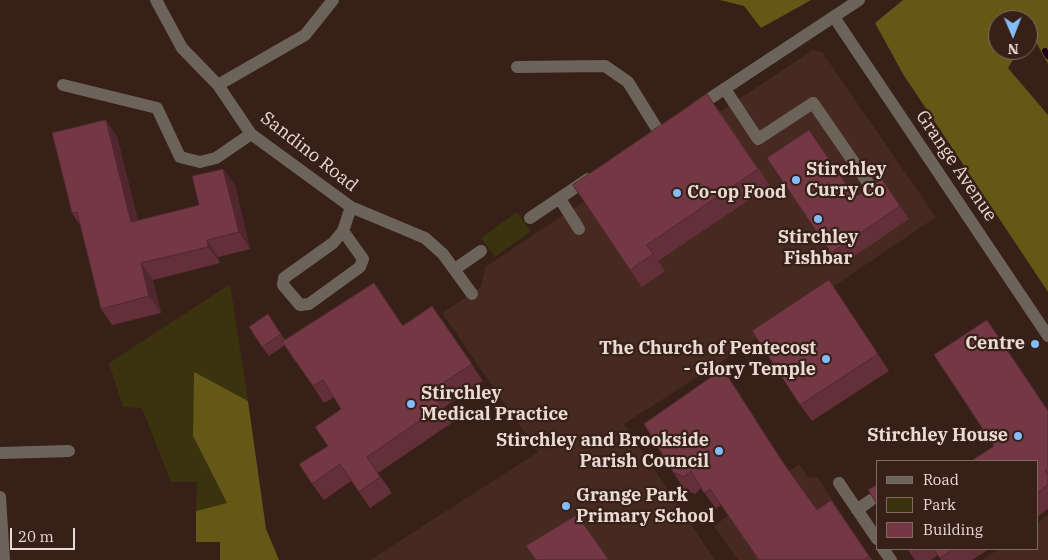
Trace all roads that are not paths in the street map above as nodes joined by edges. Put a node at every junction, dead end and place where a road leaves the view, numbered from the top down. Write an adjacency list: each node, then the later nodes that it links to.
1 (156, 0): 6 (street, Sandino Road)
2 (333, 0): 6 (street)
3 (860, 0): 4 (street)
4 (834, 17): 8 (street); 22 (street, Grange Avenue)
5 (517, 67): 10 (street)
6 (218, 85): 11 (street, Sandino Road)
7 (63, 86): 11 (street)
8 (725, 89): 9 (street); 13 (street)
9 (684, 116)
10 (660, 132)
11 (251, 134): 15 (street, Sandino Road)
12 (598, 173): 14 (street)
13 (873, 190)
14 (560, 199): 16 (street); 17 (street)
15 (351, 207): 18 (street); 20 (street, Sandino Road)
16 (530, 218)
17 (579, 229)
18 (343, 231): 18 (street)
19 (481, 251): 20 (street)
20 (455, 269): 21 (street, Sandino Road)
21 (472, 294)
22 (1048, 336)
23 (69, 451): 24 (street)
24 (0, 454)
25 (839, 483): 28 (street)
26 (0, 497): 30 (street)
27 (871, 500): 28 (street)
28 (858, 510): 29 (street)
29 (876, 537)
30 (4, 560)

